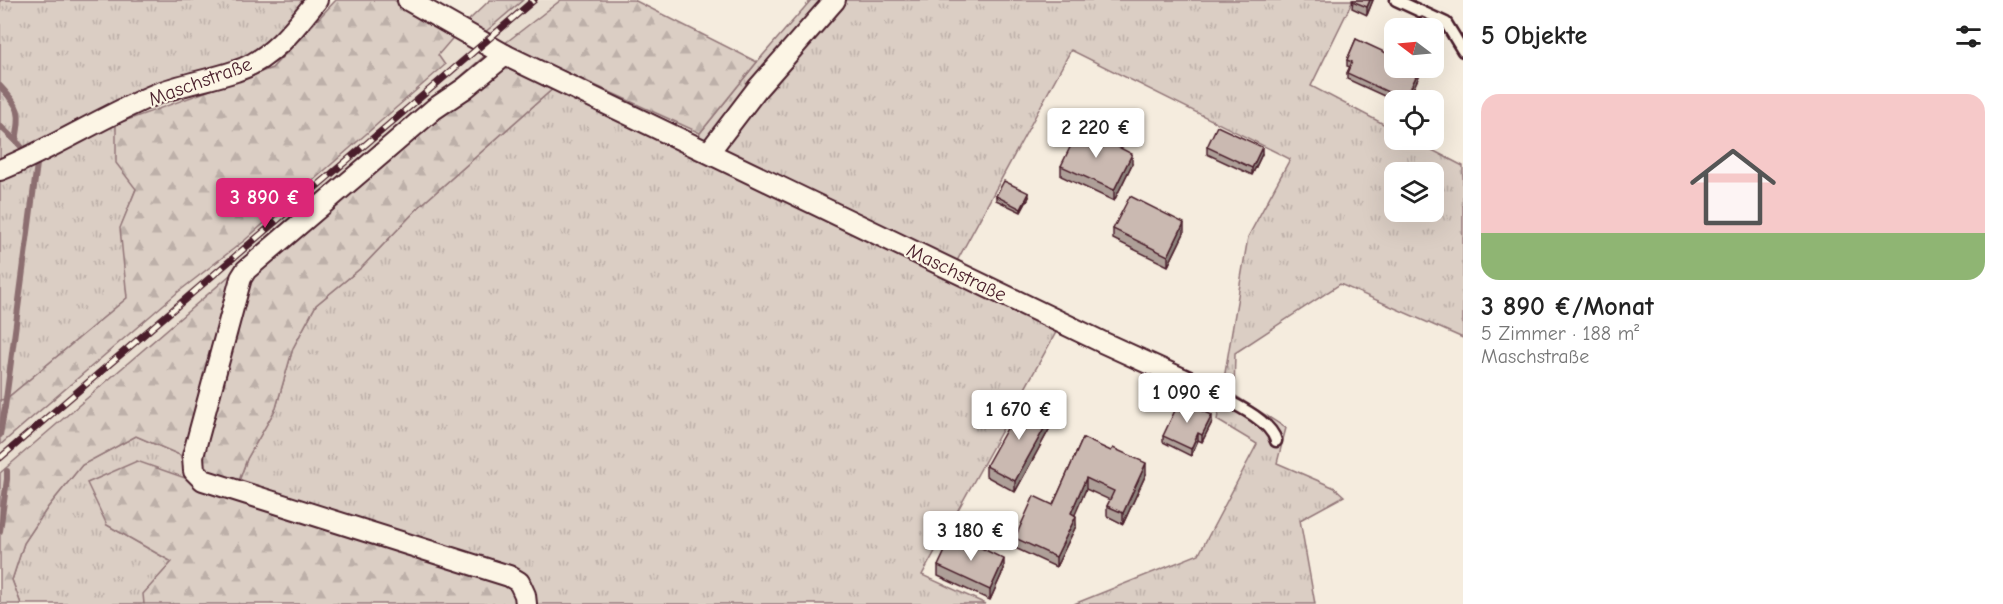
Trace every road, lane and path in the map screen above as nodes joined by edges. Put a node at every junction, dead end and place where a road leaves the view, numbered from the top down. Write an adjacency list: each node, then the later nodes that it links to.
1 (317, 0): 8 (street, Maschstraße)
2 (408, 0): 6 (street, Maschstraße)
3 (835, 0): 7 (street)
4 (1396, 0): 5 (lane)
5 (1463, 51)
6 (505, 54): 7 (street, Maschstraße); 11 (street)
7 (709, 153): 9 (street, Maschstraße)
8 (0, 170)
9 (1207, 390): 10 (lane)
10 (1276, 441)
11 (526, 604)

